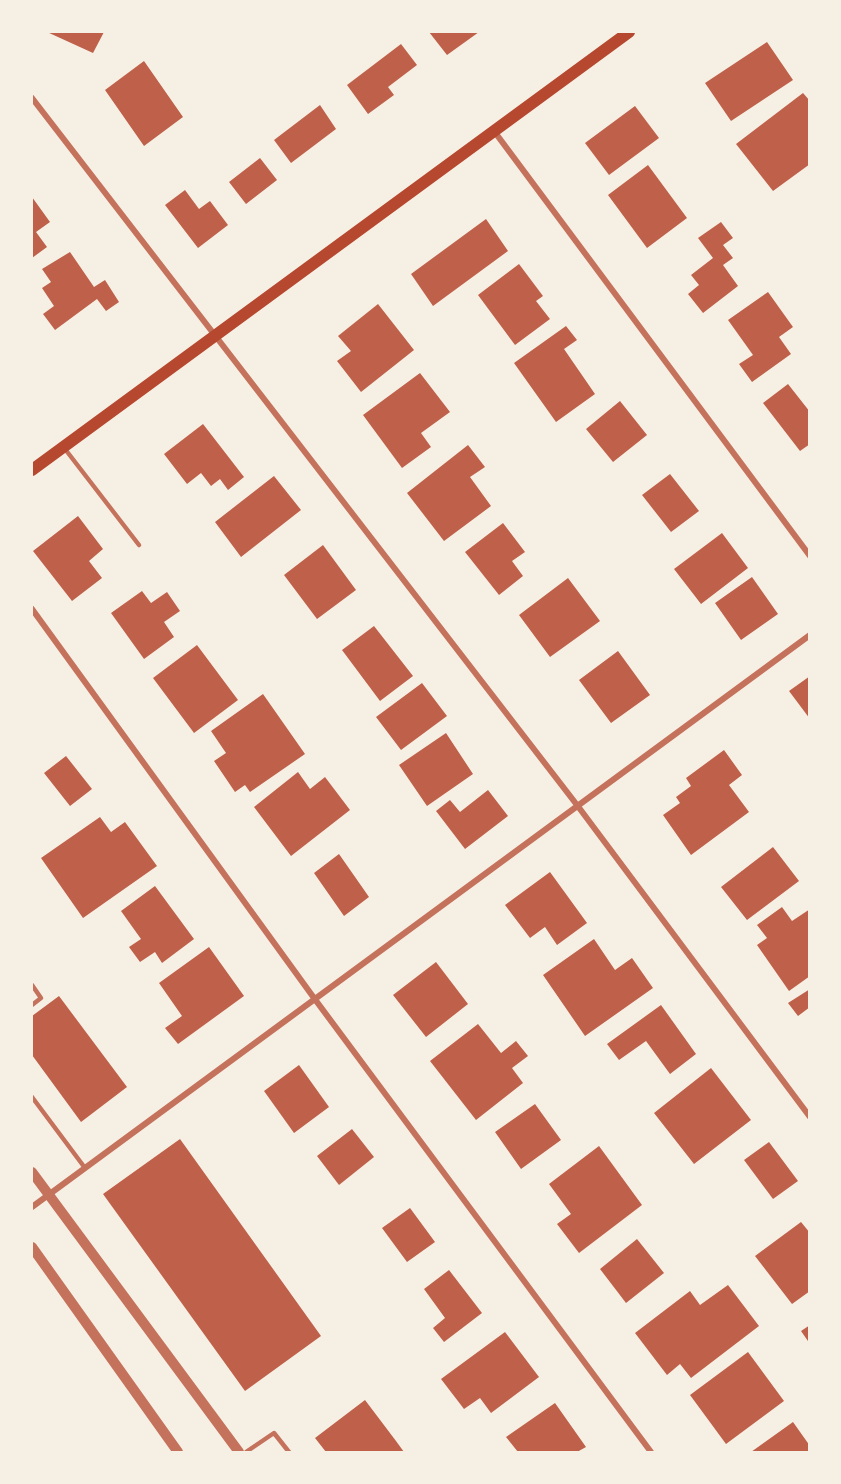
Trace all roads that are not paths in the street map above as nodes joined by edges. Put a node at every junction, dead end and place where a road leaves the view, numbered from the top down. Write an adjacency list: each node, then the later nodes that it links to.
1 (628, 32): 3 (main road)
2 (32, 98): 4 (street)
3 (494, 131): 4 (main road); 8 (street)
4 (215, 336): 5 (main road); 11 (street)
5 (64, 447): 6 (main road); 7 (lane)
6 (32, 470)
7 (139, 545)
8 (810, 556)
9 (32, 609): 13 (street)
10 (810, 635): 11 (street)
11 (577, 805): 13 (street); 16 (street)
12 (32, 986): 14 (lane)
13 (314, 998): 17 (street); 26 (street)
14 (32, 1005)
15 (32, 1096): 17 (lane)
16 (810, 1117)
17 (85, 1168): 19 (street)
18 (32, 1172): 19 (street)
19 (48, 1195): 20 (street); 23 (street)
20 (32, 1207)
21 (32, 1247): 22 (street)
22 (178, 1452)
23 (239, 1452)
24 (246, 1452): 25 (lane)
25 (289, 1452)
26 (651, 1452)

